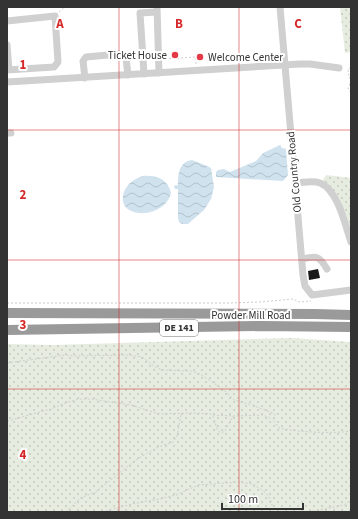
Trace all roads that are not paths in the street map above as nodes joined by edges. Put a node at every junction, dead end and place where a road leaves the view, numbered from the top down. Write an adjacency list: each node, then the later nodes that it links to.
1 (280, 7): 5 (street, Old Country Road)
2 (156, 10): 8 (street); 9 (street)
3 (7, 21): 7 (street)
4 (7, 45): 7 (street)
5 (285, 65): 6 (street); 8 (street); 13 (street, Old Country Road)
6 (339, 68)
7 (8, 70)
8 (159, 73): 9 (street)
9 (144, 74): 10 (street)
10 (128, 75): 11 (street); 11 (street)
11 (85, 78): 12 (street)
12 (7, 82)
13 (295, 183): 14 (street); 15 (street, Old Country Road)
14 (351, 242)
15 (302, 259): 16 (street); 17 (street, Old Country Road)
16 (327, 269)
17 (351, 290)
18 (7, 313): 19 (highway, Powder Mill Road / DE 141)
19 (351, 315)
20 (351, 327): 21 (highway, Powder Mill Road / DE 141)
21 (7, 330)

